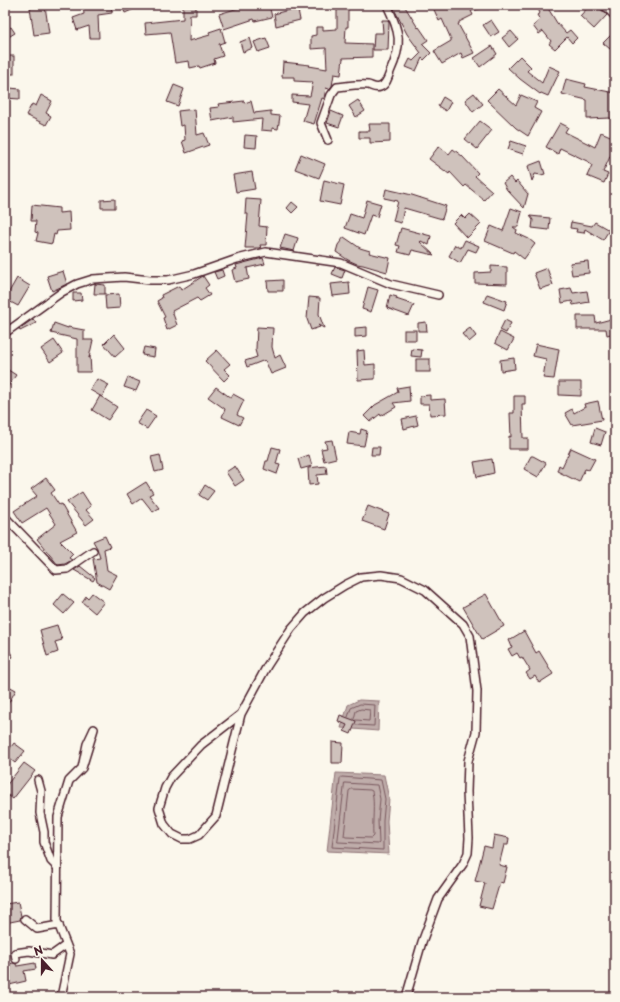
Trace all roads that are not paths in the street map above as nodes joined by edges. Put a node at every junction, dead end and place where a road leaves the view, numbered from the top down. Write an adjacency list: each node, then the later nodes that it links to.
1 (386, 5): 4 (street)
2 (604, 5): 3 (street)
3 (615, 16)
4 (328, 140)
5 (438, 295): 6 (street)
6 (5, 333)
7 (5, 517): 8 (street)
8 (93, 551)
9 (241, 714): 9 (street); 18 (street)
10 (82, 768): 12 (street)
11 (38, 780): 12 (street)
12 (57, 867): 14 (street)
13 (26, 919): 14 (street)
14 (59, 925): 15 (street)
15 (66, 945): 16 (street); 17 (street)
16 (16, 959)
17 (61, 997)
18 (406, 997)

